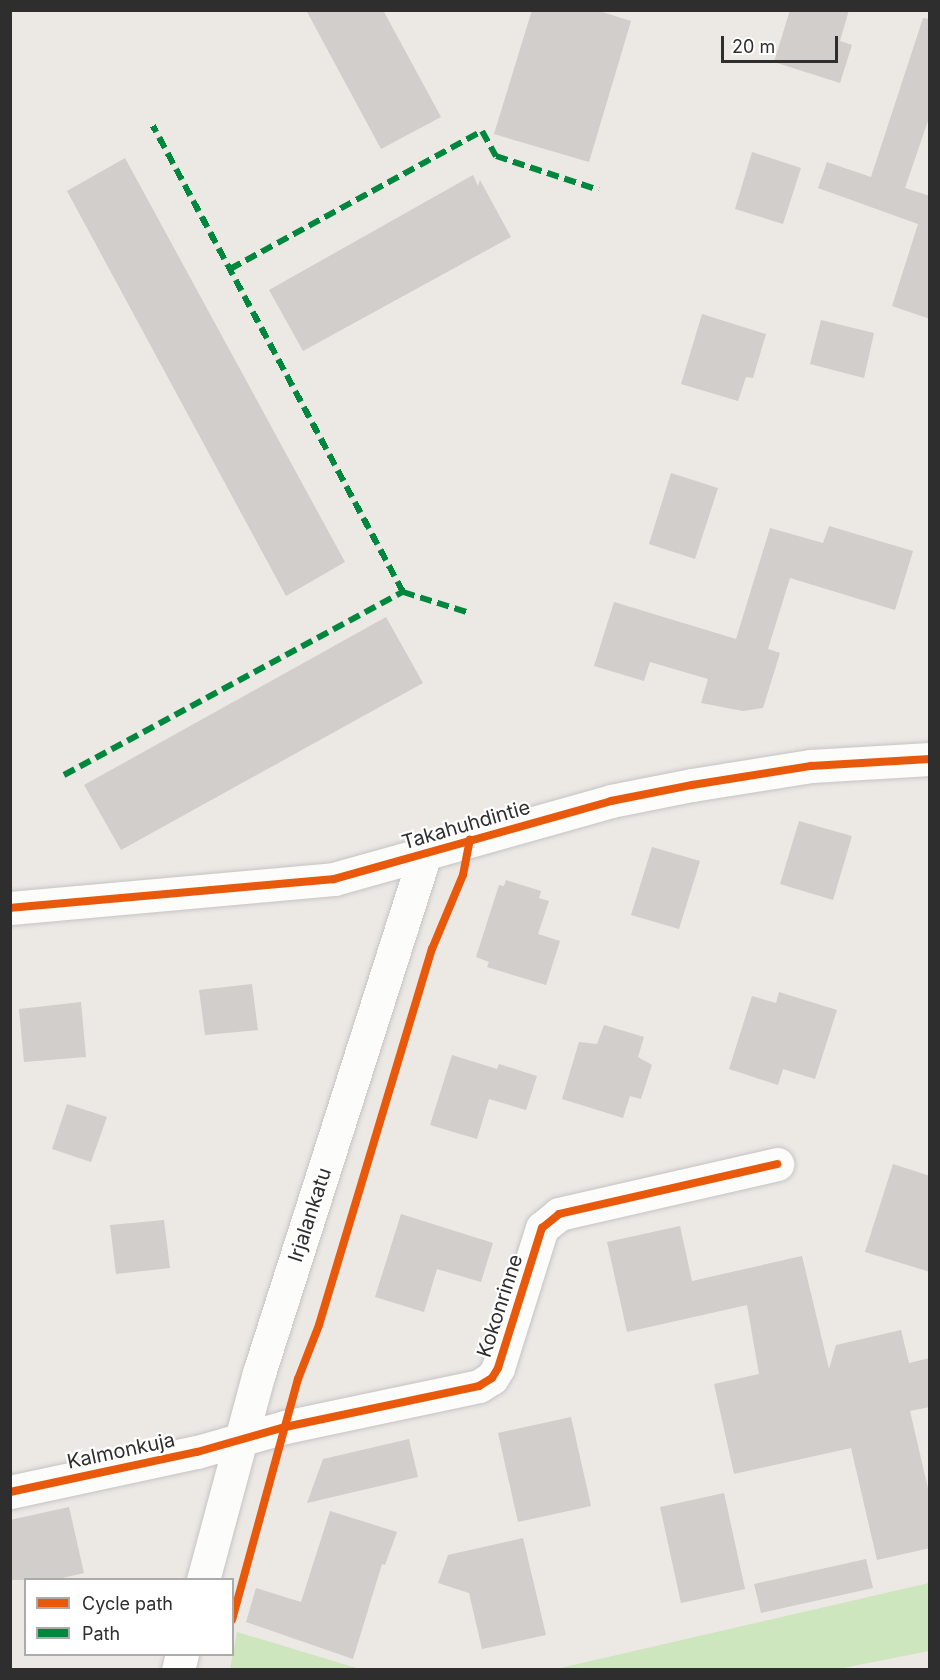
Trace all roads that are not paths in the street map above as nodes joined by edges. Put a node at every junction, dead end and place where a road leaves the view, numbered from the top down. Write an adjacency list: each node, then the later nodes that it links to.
1 (930, 759): 2 (street, Takahuhdintie)
2 (425, 854): 3 (street, Takahuhdintie); 5 (street, Irjalankatu)
3 (10, 908)
4 (777, 1164): 5 (street, Kokonrinne)
5 (238, 1439): 6 (street, Kalmonkuja); 7 (street, Irjalankatu)
6 (10, 1492)
7 (203, 1578)

